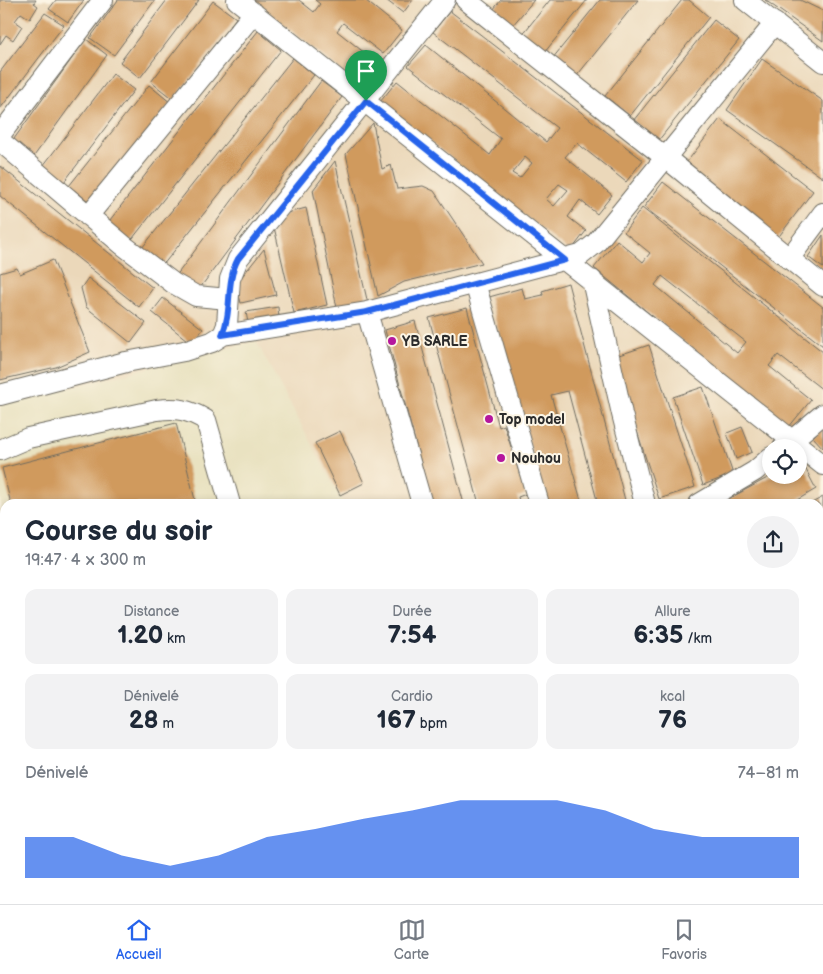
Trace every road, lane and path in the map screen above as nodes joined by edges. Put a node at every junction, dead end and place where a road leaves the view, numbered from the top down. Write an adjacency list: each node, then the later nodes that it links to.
1 (103, 0): 10 (street)
2 (237, 0): 6 (street)
3 (445, 0): 9 (street)
4 (466, 0): 12 (street)
5 (745, 0): 7 (street)
6 (254, 13): 9 (street); 14 (street)
7 (775, 23): 8 (street); 12 (street)
8 (823, 62)
9 (366, 101): 16 (street); 20 (street)
10 (0, 135)
11 (0, 141): 14 (street)
12 (666, 158): 15 (street); 16 (street)
13 (823, 213): 15 (street)
14 (88, 216): 20 (street)
15 (789, 259): 19 (street)
16 (565, 260): 17 (street); 18 (street)
17 (592, 280): 25 (street); 34 (street)
18 (475, 283): 21 (street); 33 (street)
19 (823, 286)
20 (228, 299): 22 (street)
21 (367, 312): 22 (street); 32 (street)
22 (222, 335): 23 (street)
23 (0, 395)
24 (823, 414): 26 (street)
25 (782, 439)
26 (794, 439)
27 (0, 450): 31 (street)
28 (807, 455): 30 (street)
29 (762, 465): 35 (street)
30 (823, 465)
31 (229, 499)
32 (421, 499)
33 (538, 499)
34 (644, 499)
35 (707, 499)

